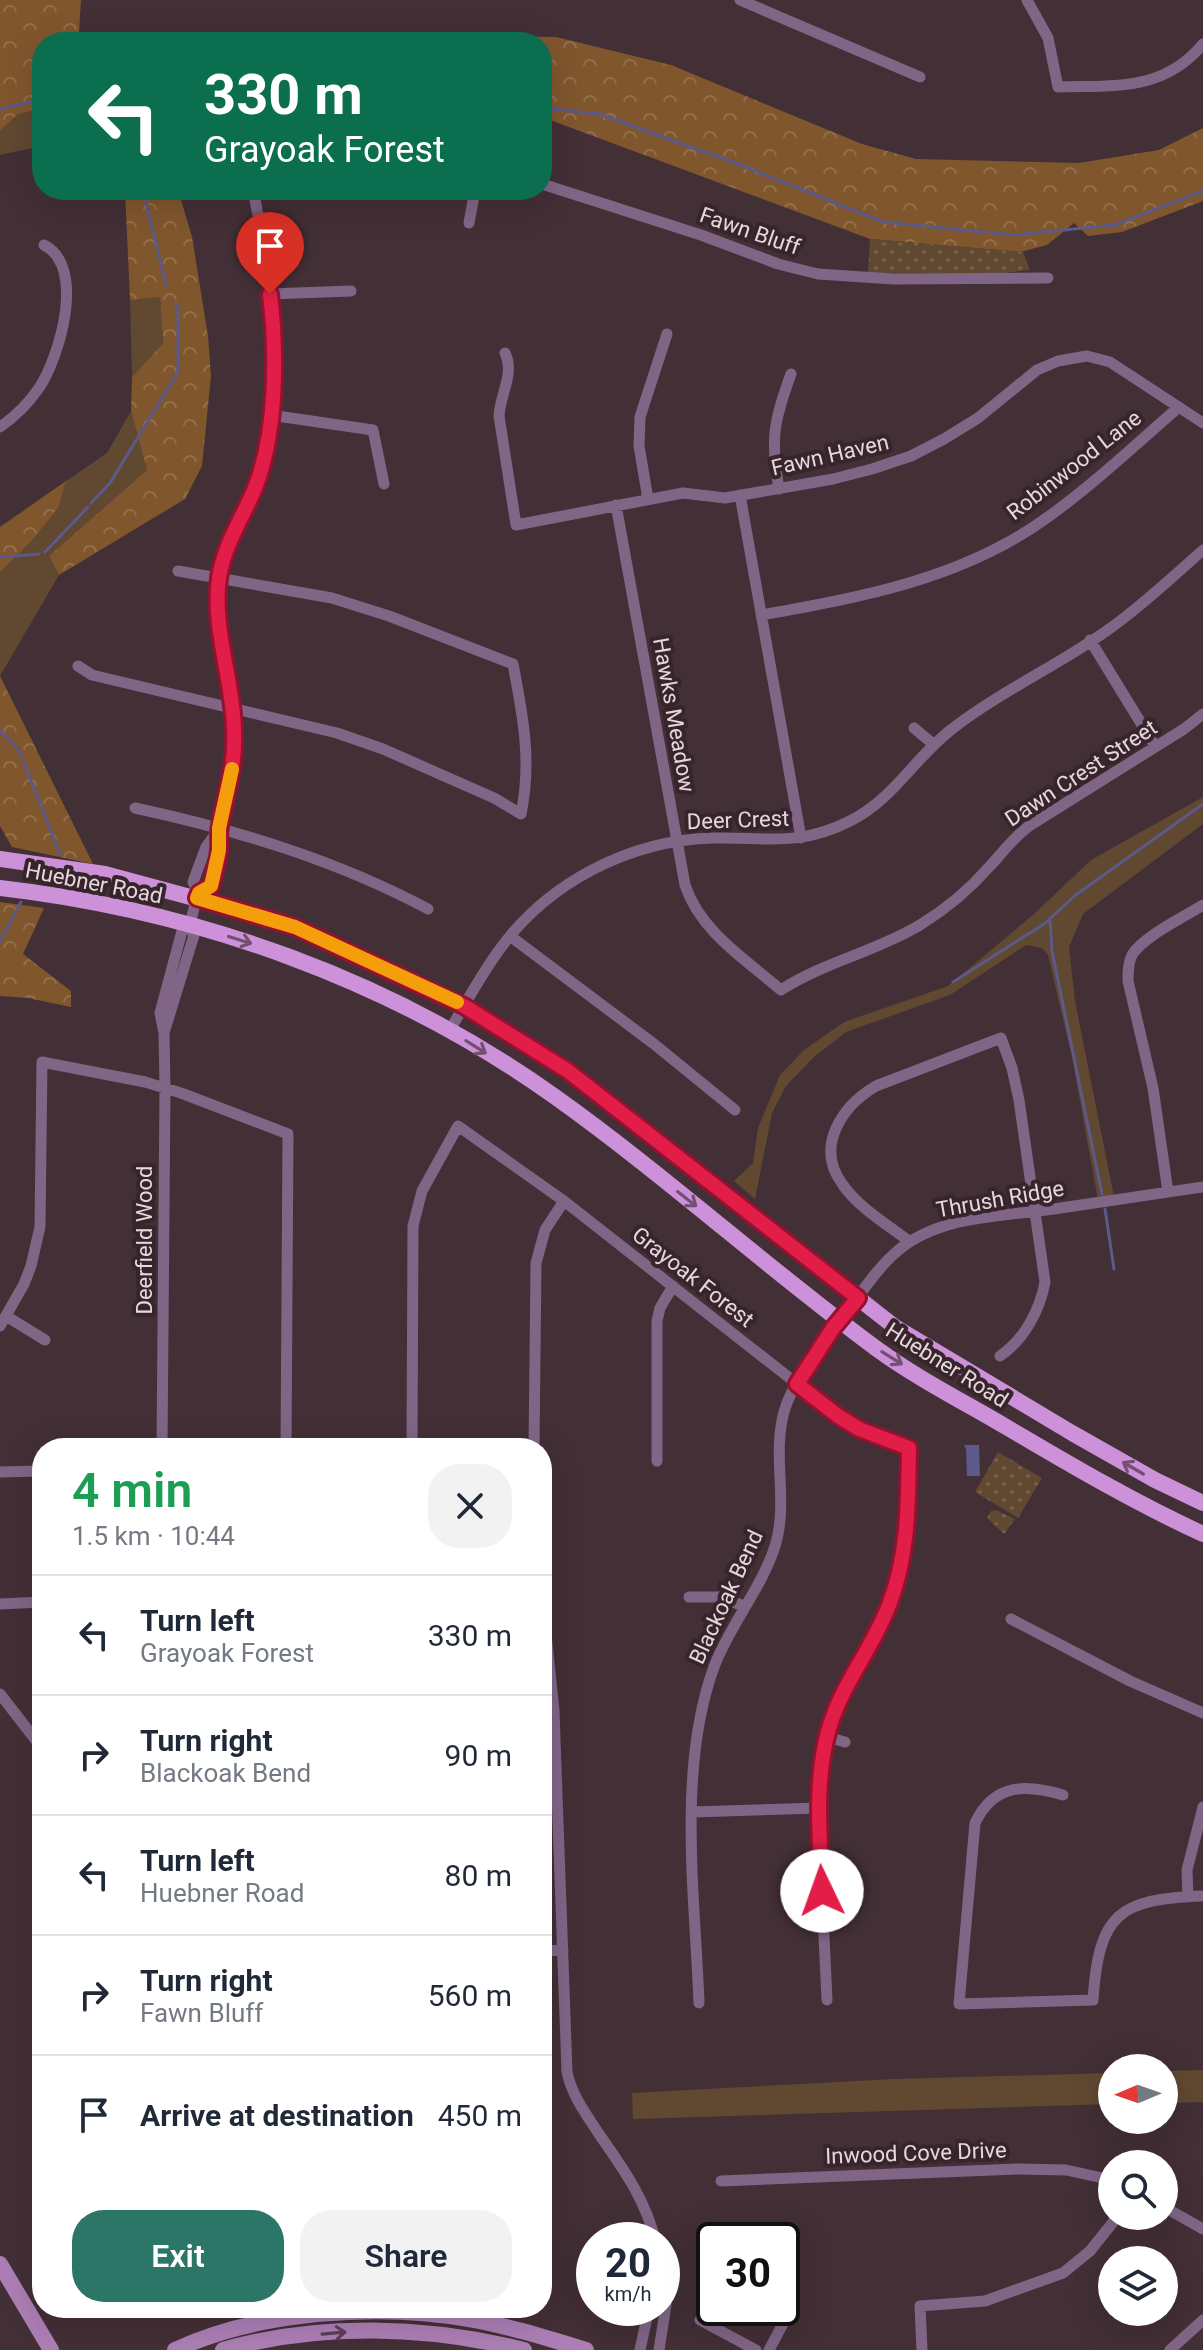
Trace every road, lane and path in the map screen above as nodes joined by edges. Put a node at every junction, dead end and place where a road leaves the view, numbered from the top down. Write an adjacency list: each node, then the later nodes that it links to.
1 (740, 0): 4 (street)
2 (1027, 0): 3 (street)
3 (1203, 44)
4 (920, 77)
5 (552, 187): 10 (street, Fawn Bluff)
6 (255, 200): 12 (street)
7 (473, 200): 8 (street)
8 (469, 223)
9 (44, 245): 19 (street)
10 (1048, 278)
11 (351, 291): 12 (street)
12 (270, 294): 17 (street)
13 (667, 334): 23 (street)
14 (505, 353): 24 (street, Fawn Haven)
15 (791, 374): 21 (street)
16 (1179, 407): 18 (street, Fawn Haven); 21 (street, Fawn Haven); 28 (street, Robinwood Lane)
17 (270, 415): 20 (street); 27 (street)
18 (1203, 423)
19 (0, 427)
20 (384, 484)
21 (779, 489): 22 (street, Fawn Haven)
22 (740, 495): 23 (street, Fawn Haven); 28 (street)
23 (648, 499): 24 (street, Fawn Haven)
24 (616, 505): 39 (street, Hawks Meadow)
25 (1203, 550): 29 (street, Deer Crest)
26 (178, 571): 27 (street)
27 (219, 577): 31 (street); 31 (street)
28 (761, 615): 38 (street)
29 (1090, 640): 34 (street, Deer Crest); 35 (street)
30 (78, 666): 31 (street)
31 (232, 708): 37 (street)
32 (1203, 714): 35 (street, Dawn Crest Street)
33 (914, 728): 34 (street)
34 (933, 744): 38 (street, Deer Crest)
35 (1155, 746): 47 (street, Dawn Crest Street)
36 (135, 808): 37 (street)
37 (219, 828): 42 (street); 42 (street); 44 (street)
38 (801, 838): 39 (street, Deer Crest)
39 (676, 841): 46 (street, Deer Crest); 47 (street, Hawks Meadow)
40 (0, 859): 42 (main road, Huebner Road)
41 (0, 888): 45 (main road, Huebner Road)
42 (198, 895): 45 (street); 48 (main road, Huebner Road)
43 (1203, 905): 53 (street)
44 (428, 909)
45 (190, 927): 49 (main road, Huebner Road, one-way to 49); 50 (street, Deerfield Wood)
46 (510, 936): 48 (street, Deer Crest); 51 (street)
47 (781, 990)
48 (464, 1006): 49 (street, Deer Crest); 58 (main road, Huebner Road)
49 (450, 1030): 59 (main road, Huebner Road, one-way to 59)
50 (165, 1088): 60 (street); 64 (street, Deerfield Wood); 65 (street)
51 (735, 1110)
52 (1203, 1187): 53 (street, Thrush Ridge)
53 (1168, 1192): 55 (street, Thrush Ridge)
54 (564, 1201): 57 (street, Grayoak Forest); 66 (street, Grayoak Forest); 67 (street)
55 (1036, 1212): 56 (street, Thrush Ridge); 56 (street); 62 (street)
56 (910, 1242): 58 (street, Thrush Ridge)
57 (673, 1286): 63 (street, Grayoak Forest); 68 (street)
58 (858, 1298): 59 (street, Thrush Ridge); 71 (main road, Huebner Road, one-way to 58)
59 (840, 1320): 63 (street, Blackoak Bend); 72 (main road, Huebner Road, one-way to 72)
60 (3, 1321): 61 (street)
61 (45, 1340)
62 (1000, 1356)
63 (797, 1384): 76 (street, Blackoak Bend); 82 (street, Grayoak Forest)
64 (162, 1438)
65 (286, 1438)
66 (412, 1438)
67 (534, 1438)
68 (657, 1461)
69 (32, 1471): 70 (street)
70 (0, 1472)
71 (1203, 1503)
72 (1203, 1534)
73 (689, 1597): 76 (street)
74 (32, 1602): 75 (street)
75 (0, 1604)
76 (744, 1606): 87 (street, Blackoak Bend)
77 (1011, 1619): 80 (street)
78 (552, 1690): 90 (street)
79 (0, 1694): 81 (street)
80 (1203, 1713)
81 (32, 1732)
82 (827, 1737): 83 (street); 86 (street)
83 (845, 1742)
84 (1063, 1795): 89 (street)
85 (1203, 1807): 89 (street)
86 (818, 1808): 87 (street); 92 (street)
87 (692, 1812): 93 (street, Blackoak Bend)
88 (1203, 1896): 89 (street)
89 (1188, 1897)
90 (563, 1950): 91 (street); 97 (street)
91 (552, 1951)
92 (827, 2000)
93 (699, 2003)
94 (1098, 2177): 95 (street, Inwood Cove Drive)
95 (721, 2181)
96 (1178, 2215): 98 (street)
97 (650, 2222)
98 (1203, 2229)
99 (1107, 2230): 123 (street)
100 (0, 2264): 101 (main road)
101 (24, 2304): 103 (main road); 113 (main road)
102 (32, 2318): 114 (main road)
103 (32, 2318)
104 (305, 2318): 107 (main road)
105 (465, 2318): 118 (main road)
106 (1203, 2320): 124 (street)
107 (250, 2326): 112 (street); 115 (main road)
108 (645, 2326): 119 (street)
109 (663, 2326): 120 (street)
110 (711, 2326): 121 (street)
111 (782, 2326): 122 (street)
112 (257, 2343): 116 (main road); 117 (main road, one-way to 117)
113 (44, 2350)
114 (51, 2350)
115 (175, 2350)
116 (223, 2350)
117 (524, 2350)
118 (586, 2350)
119 (640, 2350)
120 (659, 2350)
121 (756, 2350)
122 (769, 2350)
123 (922, 2350)
124 (1170, 2350)

